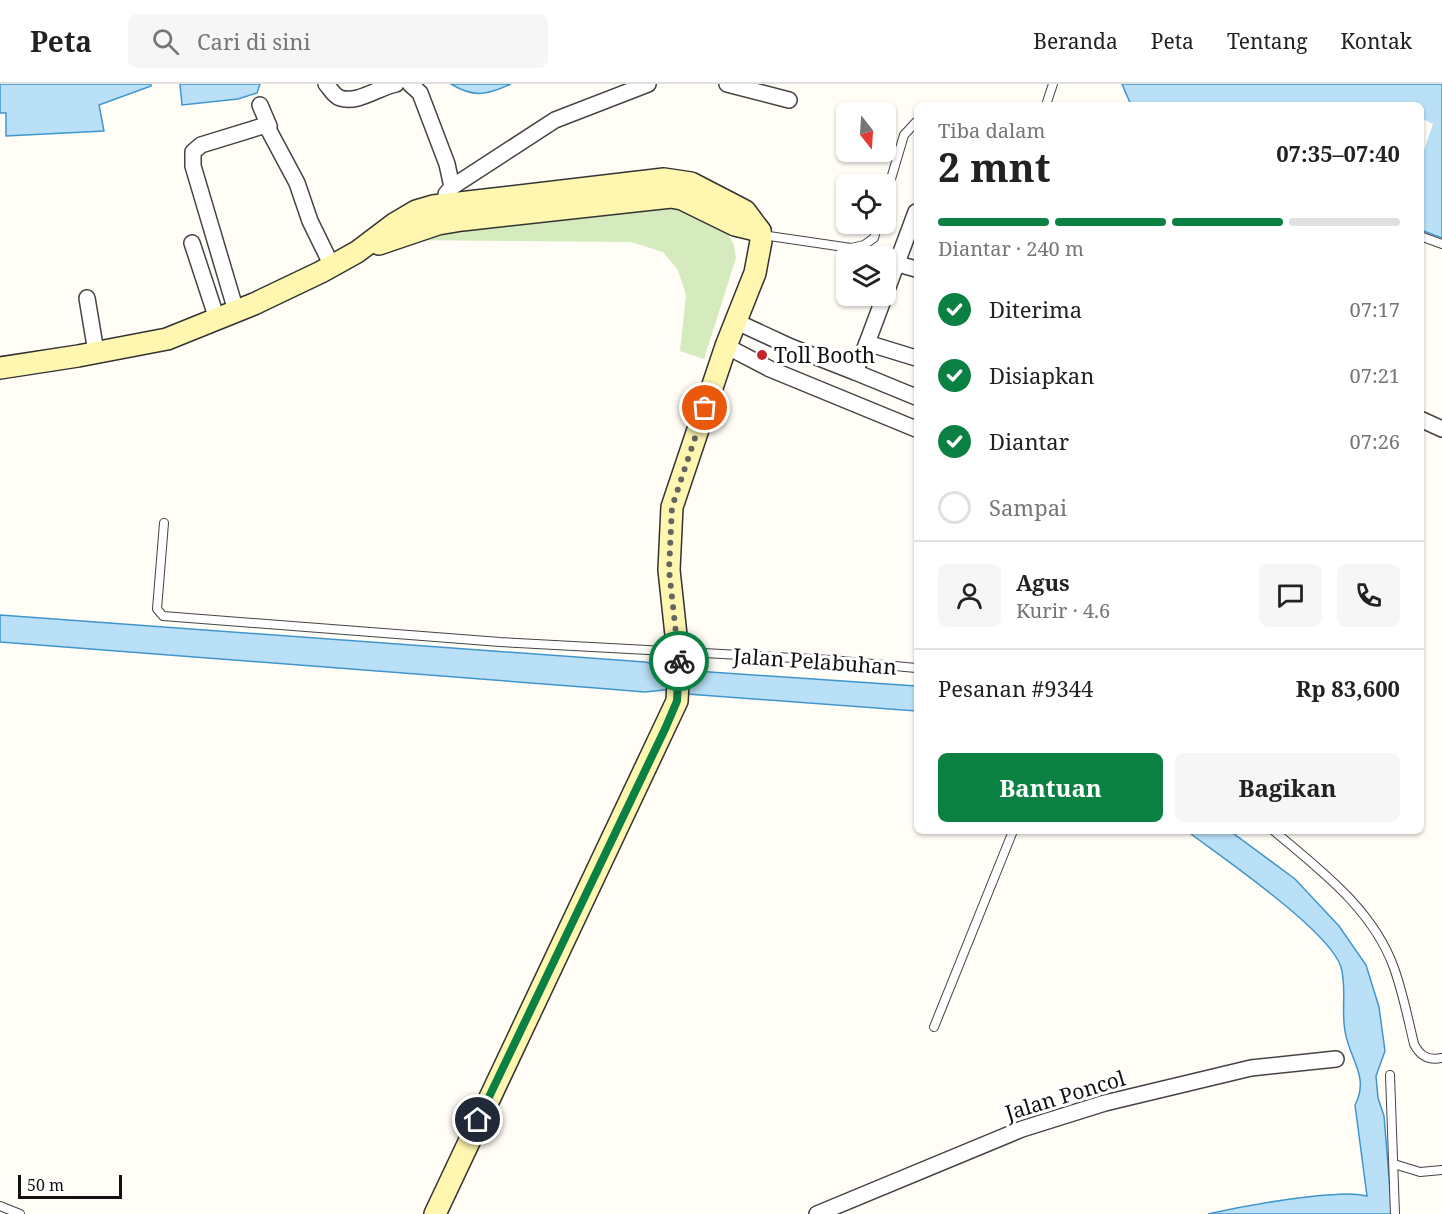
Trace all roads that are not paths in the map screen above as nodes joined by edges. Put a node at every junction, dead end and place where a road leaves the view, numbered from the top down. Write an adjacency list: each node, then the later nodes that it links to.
1 (326, 84): 2 (street)
2 (396, 84)
3 (410, 84): 13 (street)
4 (648, 84): 13 (street)
5 (727, 84): 7 (street)
6 (1053, 84): 8 (lane)
7 (789, 100)
8 (1047, 102)
9 (260, 105): 11 (street)
10 (914, 124): 12 (lane)
11 (268, 127): 21 (street); 24 (street)
12 (892, 174)
13 (446, 205): 15 (main road); 21 (main road)
14 (914, 218): 20 (street)
15 (760, 233): 16 (lane); 25 (main road)
16 (874, 234)
17 (1424, 237): 19 (lane)
18 (192, 243): 24 (street)
19 (1442, 244)
20 (898, 264): 22 (street); 26 (street)
21 (332, 266): 24 (main road)
22 (914, 268)
23 (87, 298): 28 (street)
24 (226, 315): 28 (main road)
25 (737, 322): 27 (main road); 31 (street)
26 (867, 343): 29 (street); 31 (street)
27 (726, 346): 34 (street); 37 (main road)
28 (96, 352): 30 (main road)
29 (914, 357)
30 (0, 368)
31 (855, 372): 32 (street)
32 (914, 396)
33 (1424, 421): 35 (street)
34 (914, 428)
35 (1442, 429)
36 (164, 523): 37 (lane, Jalan Pelabuhan)
37 (678, 658): 38 (lane, Jalan Pelabuhan); 49 (main road)
38 (914, 668)
39 (1012, 834): 41 (lane)
40 (1277, 834): 42 (lane)
41 (934, 1027)
42 (1442, 1058)
43 (1336, 1059): 50 (street, Jalan Poncol)
44 (1390, 1076): 45 (lane)
45 (1394, 1164): 46 (lane); 51 (lane)
46 (1442, 1170)
47 (0, 1206): 48 (lane)
48 (20, 1214)
49 (435, 1214)
50 (817, 1214)
51 (1395, 1214)

